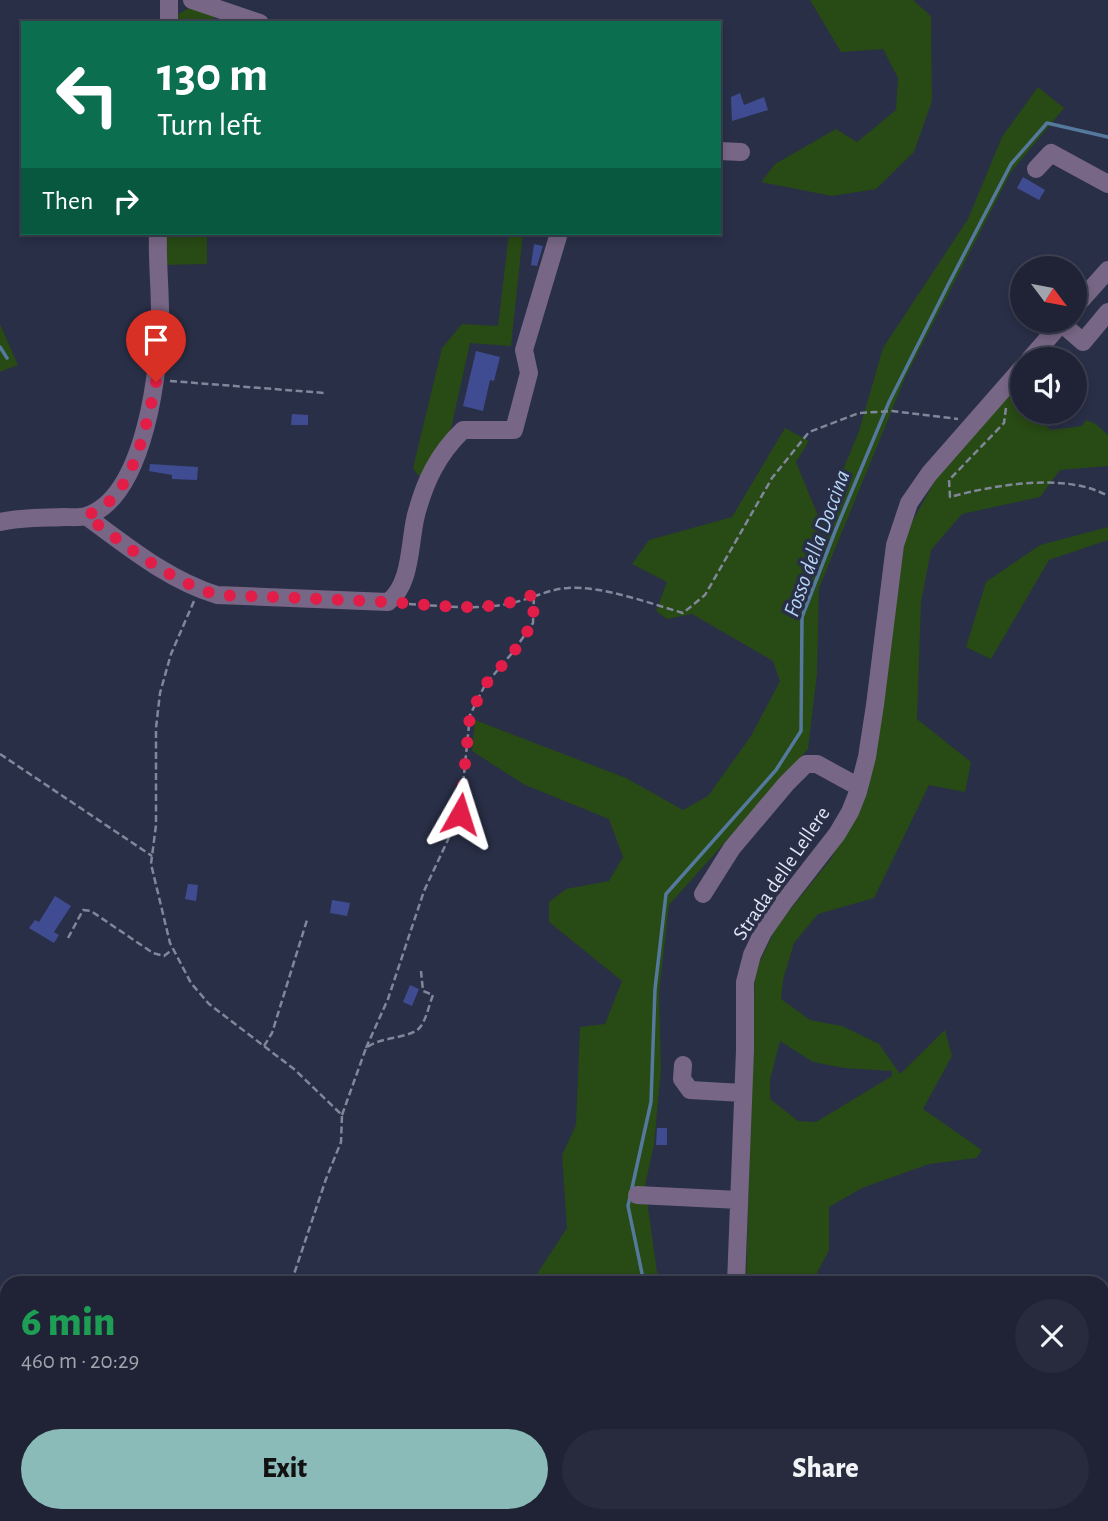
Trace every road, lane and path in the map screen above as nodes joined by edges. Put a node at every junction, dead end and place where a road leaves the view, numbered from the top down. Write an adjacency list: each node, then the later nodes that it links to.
1 (169, 0): 3 (street)
2 (192, 0): 4 (street)
3 (169, 21)
4 (254, 21)
5 (721, 151): 6 (street)
6 (741, 152)
7 (1037, 169): 8 (street)
8 (1108, 184)
9 (159, 235): 17 (street)
10 (558, 235): 27 (street)
11 (1108, 270): 12 (street)
12 (1087, 293)
13 (1108, 312): 15 (street)
14 (1052, 333): 16 (street)
15 (1074, 333)
16 (1040, 347)
17 (156, 380): 19 (path); 23 (street)
18 (1010, 382): 20 (street, Strada delle Lellere)
19 (325, 393)
20 (995, 399): 22 (path); 29 (street, Strada delle Lellere)
21 (964, 419): 26 (path)
22 (1108, 496)
23 (86, 516): 24 (street); 25 (street)
24 (0, 522)
25 (194, 588): 27 (street); 30 (path)
26 (534, 594): 27 (path); 37 (path)
27 (388, 602)
28 (0, 754): 30 (path)
29 (859, 787): 31 (street); 39 (street, Strada delle Lellere)
30 (152, 856): 34 (path)
31 (703, 894)
32 (307, 920): 36 (path)
33 (68, 938): 34 (path)
34 (173, 949): 36 (path)
35 (421, 971): 37 (path)
36 (264, 1046): 40 (path)
37 (366, 1048): 40 (path)
38 (682, 1065): 39 (street)
39 (743, 1093): 42 (street, Strada delle Lellere)
40 (342, 1115): 43 (path)
41 (637, 1195): 42 (street)
42 (739, 1200): 44 (street, Strada delle Lellere)
43 (293, 1276)
44 (736, 1276)

